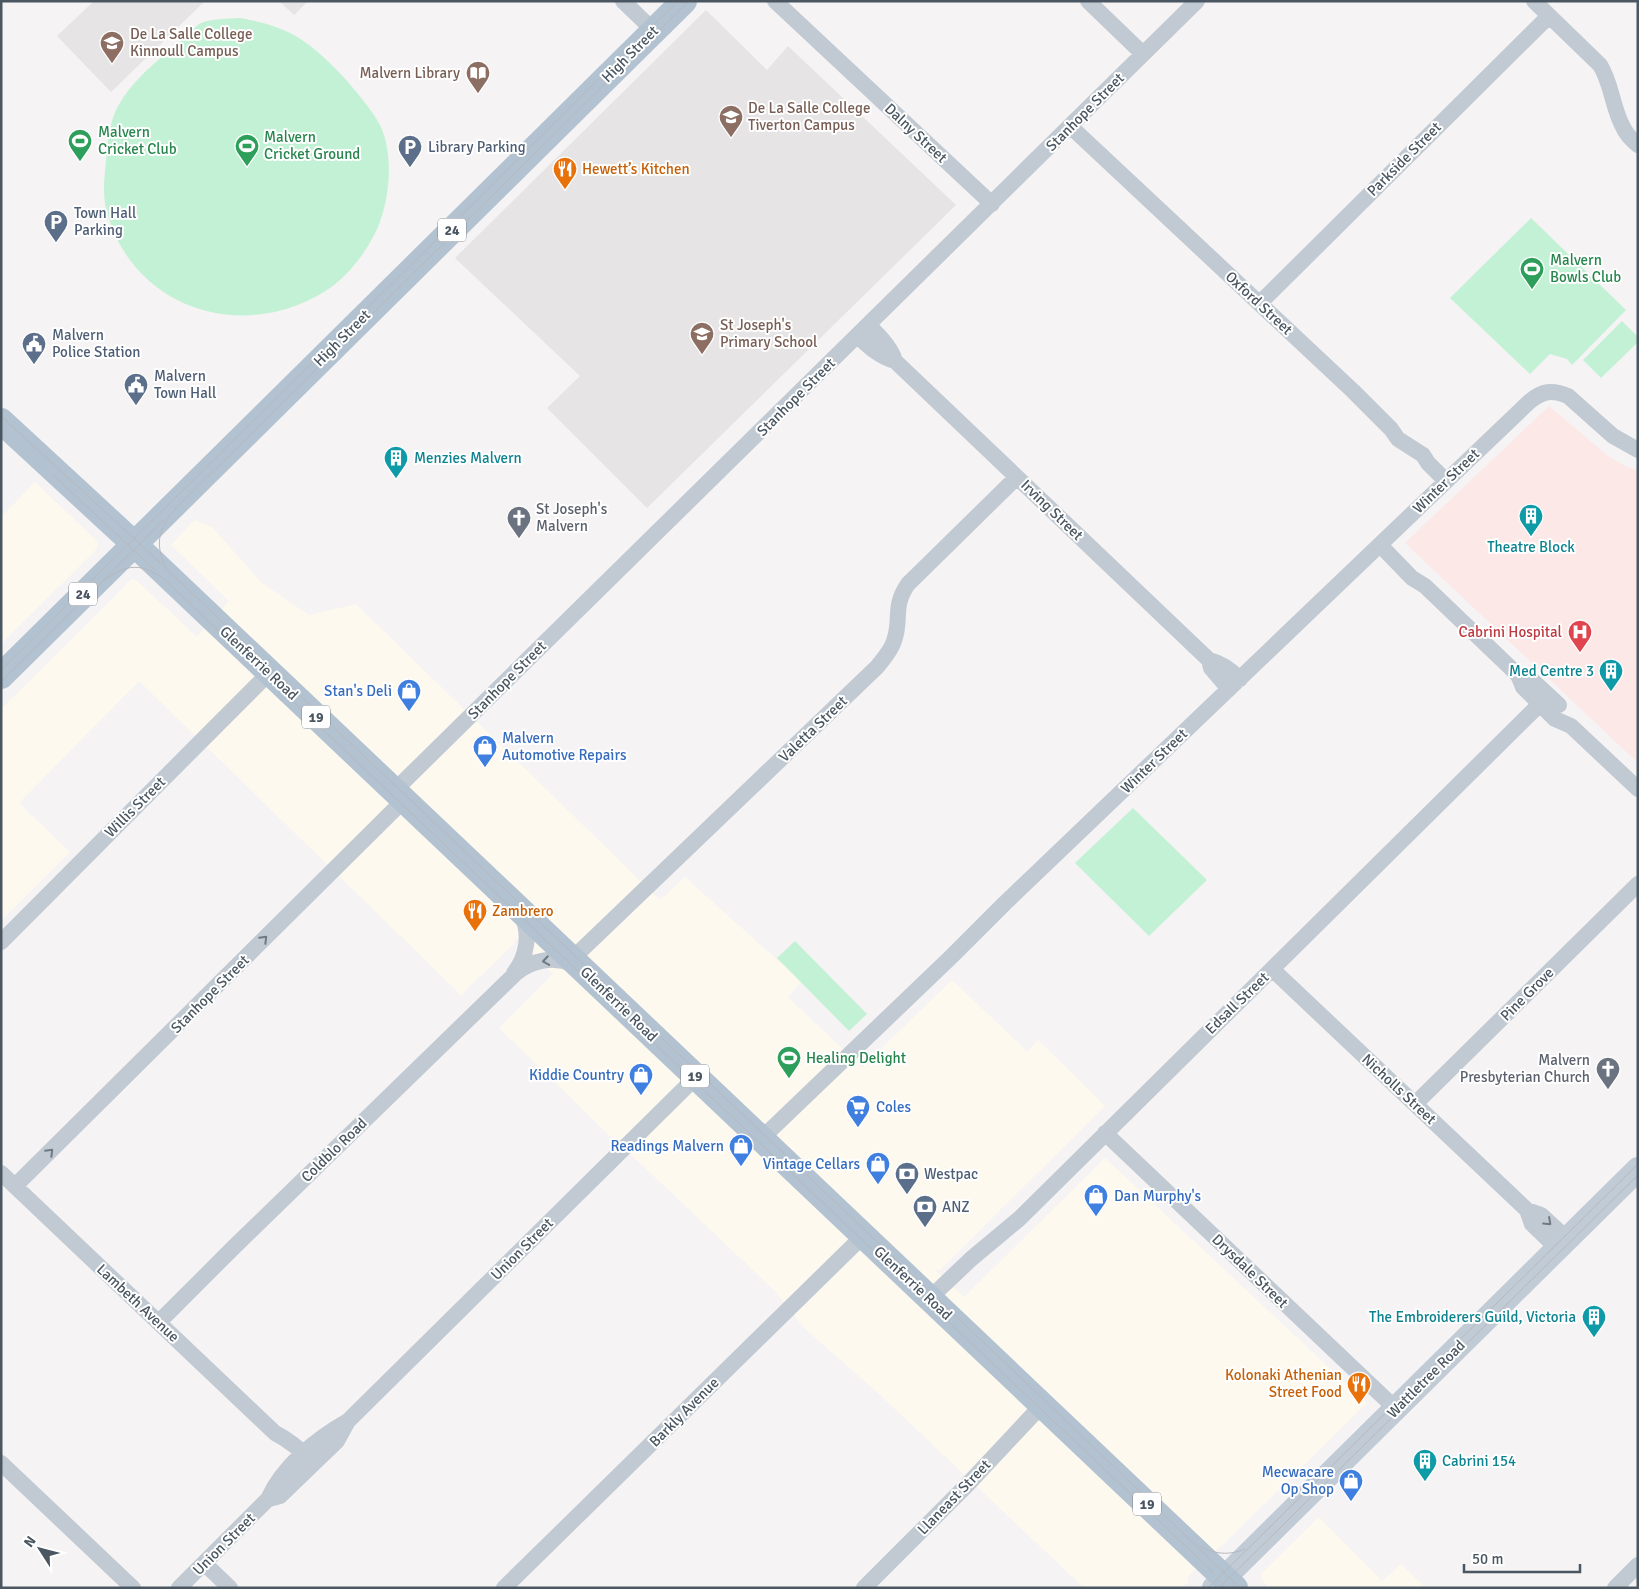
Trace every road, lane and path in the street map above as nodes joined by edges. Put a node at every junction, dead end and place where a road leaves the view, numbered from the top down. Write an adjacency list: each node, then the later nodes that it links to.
1 (622, 1): 8 (street)
2 (684, 1): 8 (main road, High Street / 24)
3 (774, 1): 12 (street, Dalny Street)
4 (1088, 1): 9 (street)
5 (1197, 1): 9 (street, Stanhope Street)
6 (1534, 1): 7 (street)
7 (1549, 16): 11 (street); 13 (street, Parkside Street)
8 (654, 31): 19 (main road, High Street / 24)
9 (1143, 54): 10 (street, Stanhope Street)
10 (1071, 126): 12 (street, Stanhope Street); 13 (street, Oxford Street)
11 (1638, 145)
12 (992, 204): 14 (street, Stanhope Street)
13 (1260, 303): 18 (street, Oxford Street)
14 (863, 331): 17 (street, Irving Street); 29 (street, Stanhope Street)
15 (1, 421): 19 (main road, Glenferrie Road / 19)
16 (1638, 450): 18 (street, Winter Street)
17 (1017, 477): 24 (street, Irving Street); 33 (street, Valetta Street)
18 (1446, 481): 20 (street, Winter Street)
19 (134, 544): 21 (main road, Glenferrie Road / 19); 22 (main road, High Street / 24)
20 (1380, 544): 23 (street); 24 (street, Winter Street)
21 (269, 673): 29 (main road, Glenferrie Road / 19); 32 (street, Willis Street)
22 (1, 676)
23 (1520, 677): 25 (street); 26 (street)
24 (1235, 684): 39 (street, Winter Street)
25 (1556, 703): 26 (street); 27 (street)
26 (1540, 704): 27 (street); 34 (street, Edsall Street)
27 (1571, 726): 28 (street)
28 (1638, 789)
29 (399, 796): 31 (main road, Glenferrie Road / 19); 42 (street, Stanhope Street, one-way to 29)
30 (1638, 884): 37 (street, Pine Grove)
31 (518, 908): 33 (main road, Glenferrie Road / 19); 35 (street, Coldblo Road)
32 (1, 942)
33 (578, 965): 35 (street, Coldblo Road, one-way to 35); 36 (main road, Glenferrie Road / 19)
34 (1272, 968): 37 (street, Nicholls Street); 38 (street, Edsall Street)
35 (510, 979): 46 (street, Coldblo Road)
36 (696, 1077): 39 (main road, Glenferrie Road / 19); 49 (street, Union Street)
37 (1415, 1104): 44 (street, Nicholls Street)
38 (1105, 1133): 45 (street, Edsall Street); 48 (street, Drysdale Street)
39 (761, 1139): 43 (main road, Glenferrie Road / 19)
40 (1, 1173): 42 (street, Lambeth Avenue)
41 (1636, 1175): 44 (main road, Wattletree Road)
42 (15, 1186): 46 (street, Lambeth Avenue)
43 (863, 1236): 45 (main road, Glenferrie Road / 19); 57 (street, Barkly Avenue)
44 (1562, 1244): 48 (main road, Wattletree Road)
45 (930, 1298): 47 (main road, Glenferrie Road / 19)
46 (159, 1322): 49 (street, Lambeth Avenue)
47 (1042, 1405): 53 (main road, Glenferrie Road / 19); 58 (street, Llaneast Street)
48 (1395, 1408): 53 (main road, Wattletree Road)
49 (306, 1462): 51 (street, Union Street)
50 (1, 1463): 54 (street)
51 (204, 1563): 55 (street, Union Street); 56 (street)
52 (1638, 1566): 59 (street)
53 (1224, 1584)
54 (134, 1588)
55 (179, 1588)
56 (230, 1588)
57 (504, 1588)
58 (864, 1588)
59 (1615, 1588)

